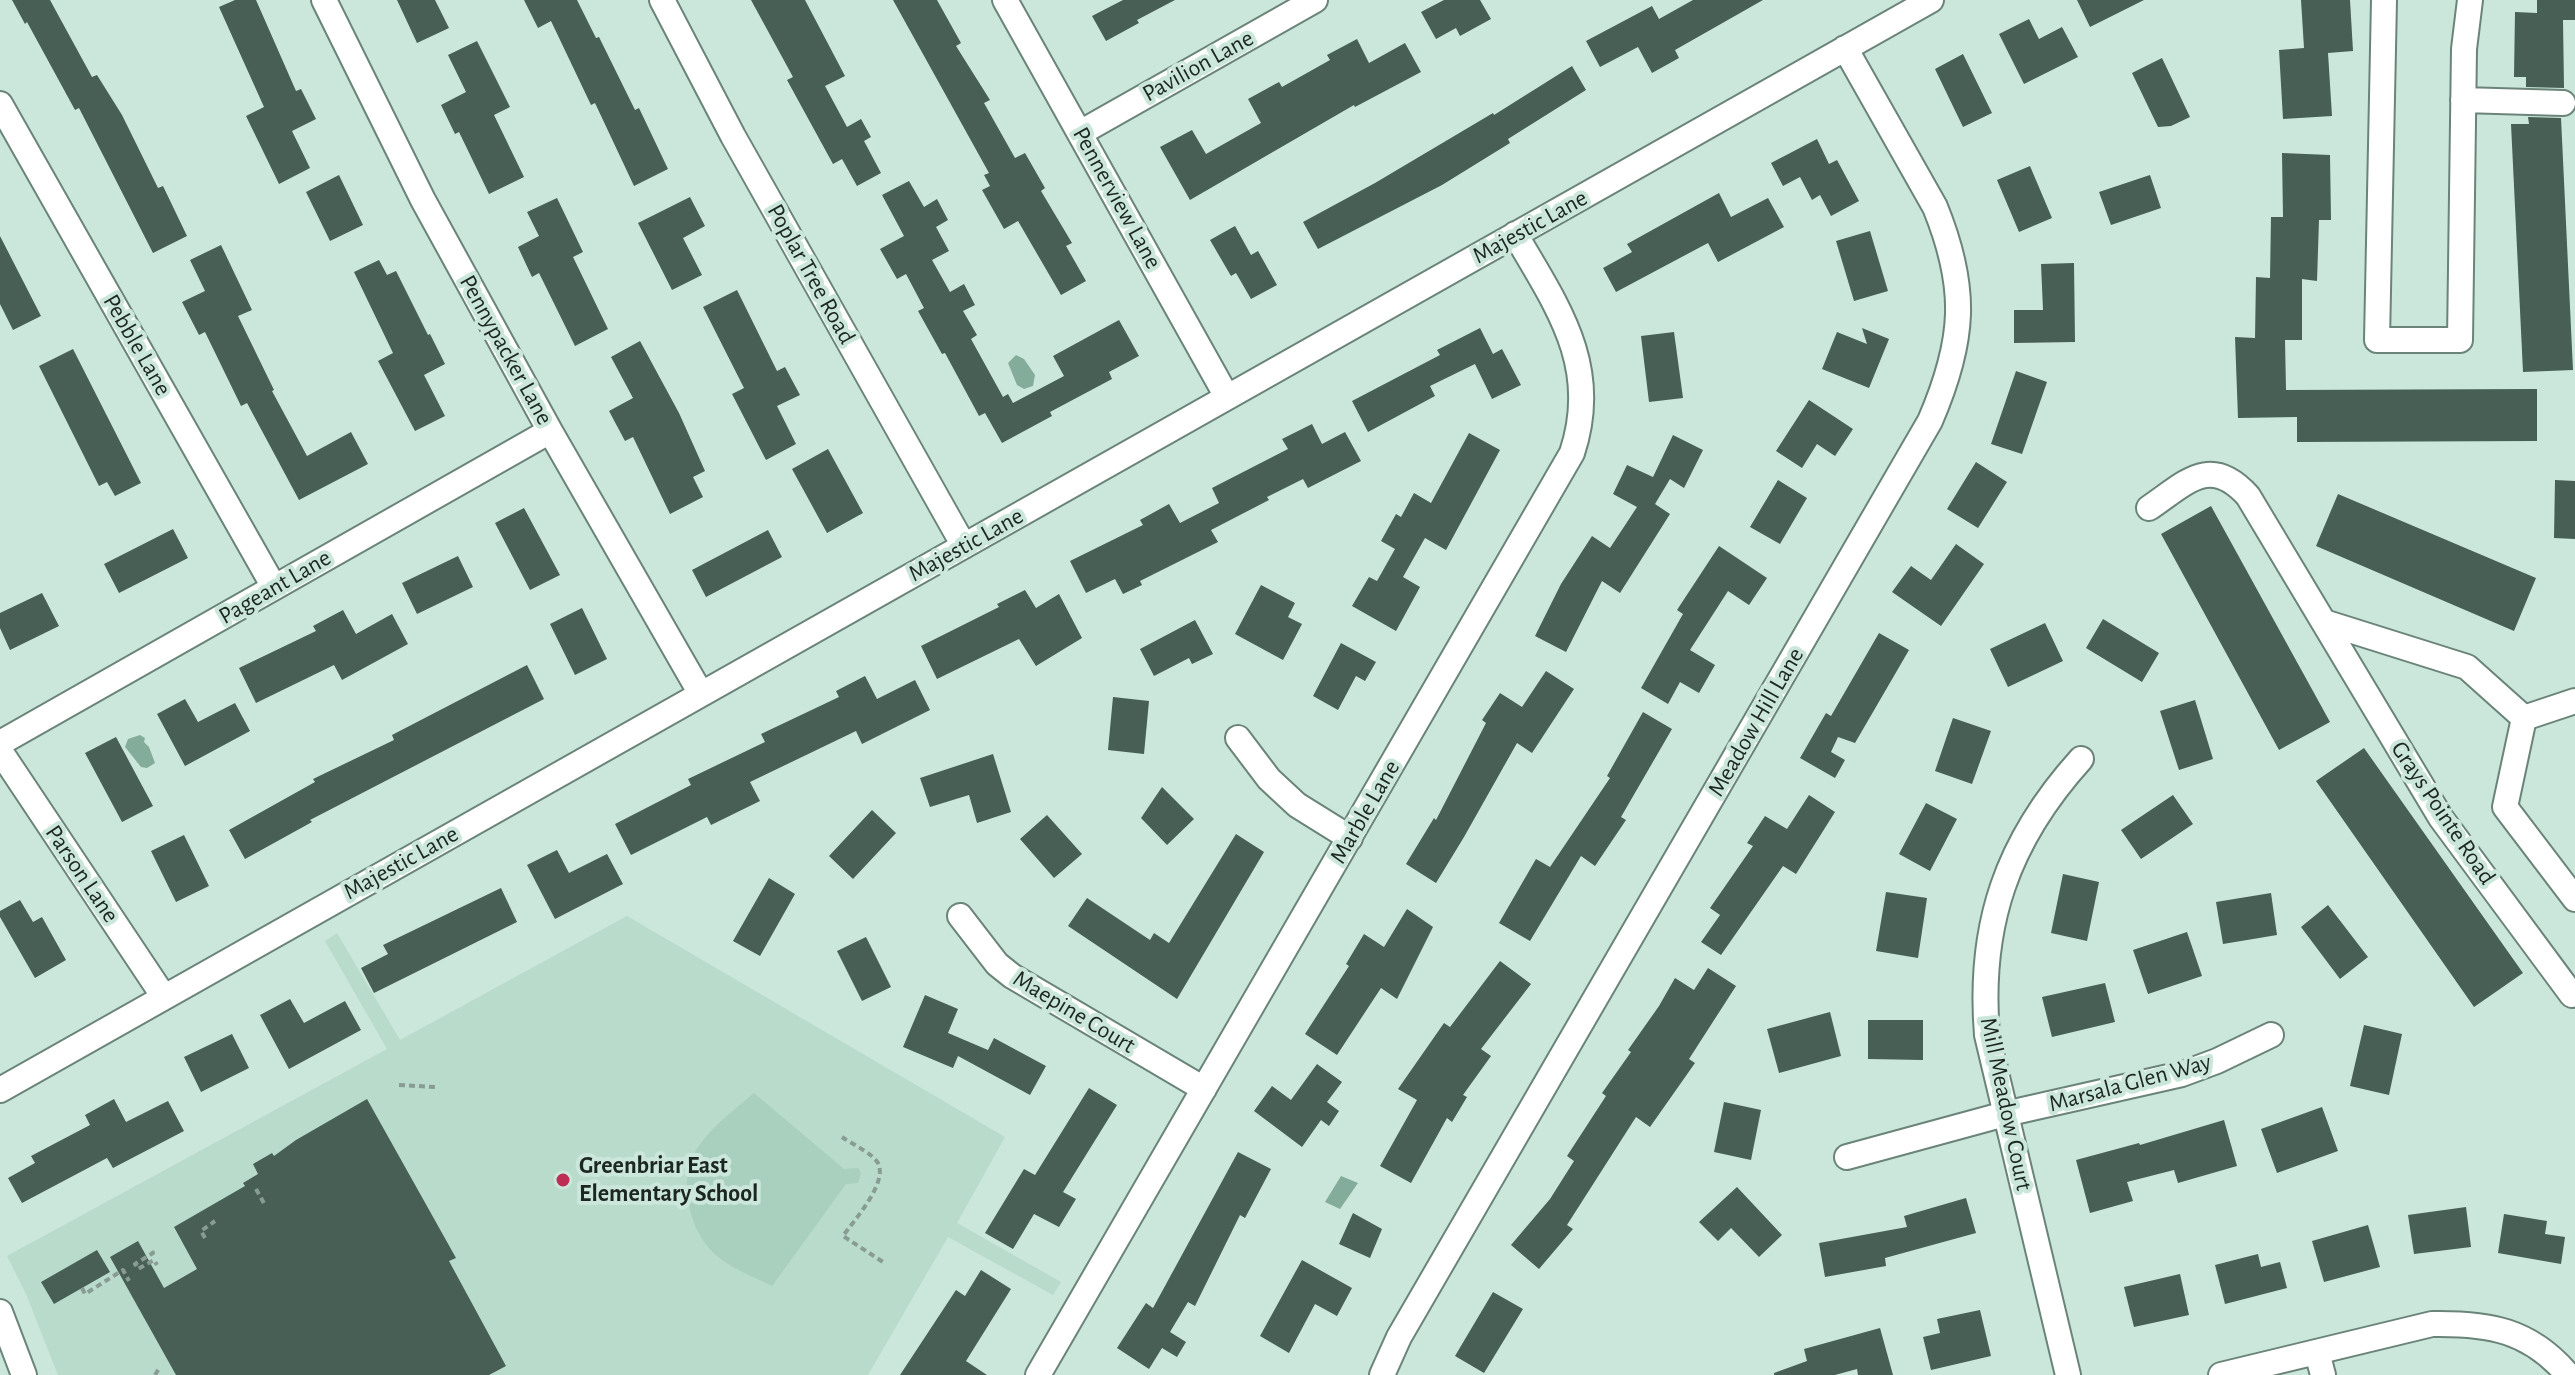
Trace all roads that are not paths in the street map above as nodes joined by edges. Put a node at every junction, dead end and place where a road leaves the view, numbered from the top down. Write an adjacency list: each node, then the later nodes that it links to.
1 (324, 0): 15 (street, Pennypacker Lane)
2 (662, 0): 17 (street, Poplar Tree Road)
3 (1005, 0): 12 (street, Pennerview Lane)
4 (1315, 0): 12 (street, Pavilion Lane)
5 (1931, 0): 8 (street, Majestic Lane)
6 (2384, 0): 9 (street)
7 (2470, 0): 9 (street)
8 (1845, 48): 13 (street, Majestic Lane); 41 (street, Meadow Hill Lane)
9 (2463, 100): 10 (street)
10 (2563, 103)
11 (0, 104): 18 (street, Pebble Lane)
12 (1080, 133): 14 (street, Pennerview Lane)
13 (1515, 234): 14 (street, Majestic Lane); 27 (street, Marble Lane)
14 (1227, 397): 17 (street, Majestic Lane)
15 (550, 431): 18 (street, Pageant Lane); 20 (street, Pennypacker Lane)
16 (2149, 508): 19 (street, Grays Pointe Road)
17 (964, 546): 20 (street, Majestic Lane)
18 (274, 587): 24 (street, Pageant Lane)
19 (2324, 622): 22 (street); 30 (street, Grays Pointe Road)
20 (701, 694): 31 (street, Majestic Lane)
21 (2575, 701): 22 (street)
22 (2524, 718): 28 (street)
23 (1238, 738): 27 (street)
24 (0, 743)
25 (0, 751): 31 (street, Parson Lane)
26 (2081, 759): 35 (street, Mill Meadow Court)
27 (1350, 838): 33 (street, Marble Lane)
28 (2575, 899)
29 (960, 916): 33 (street, Maepine Court)
30 (2575, 994)
31 (164, 997): 34 (street, Majestic Lane)
32 (2271, 1035): 35 (street, Marsala Glen Way)
33 (1204, 1089): 40 (street, Marble Lane)
34 (0, 1090)
35 (2005, 1114): 36 (street, Marsala Glen Way); 42 (street, Mill Meadow Court)
36 (1847, 1157)
37 (0, 1312): 39 (street)
38 (2320, 1363): 43 (street); 44 (street)
39 (24, 1375)
40 (1038, 1375)
41 (1382, 1375)
42 (2068, 1375)
43 (2221, 1375)
44 (2568, 1375)

